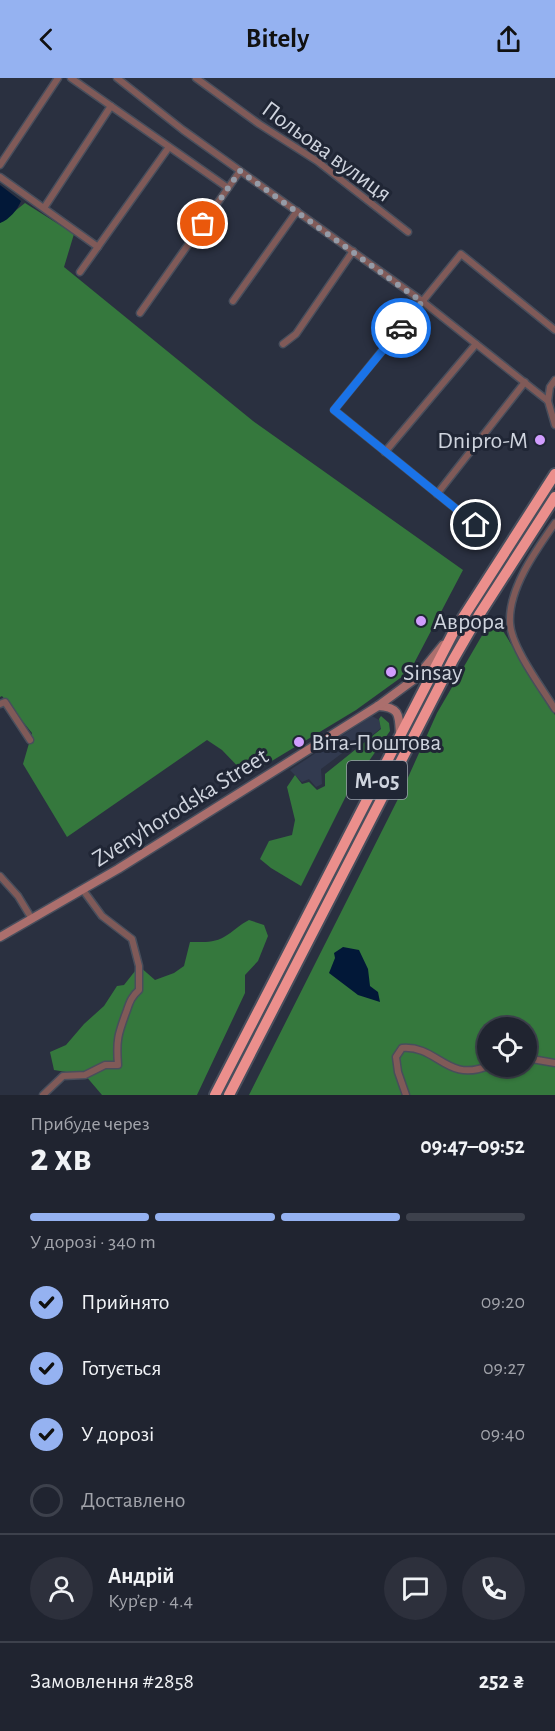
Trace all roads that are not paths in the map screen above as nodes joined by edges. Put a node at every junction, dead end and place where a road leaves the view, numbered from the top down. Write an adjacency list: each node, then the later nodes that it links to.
1 (58, 78): 7 (street)
2 (71, 78): 5 (street)
3 (117, 78): 8 (street)
4 (196, 78): 13 (street, Польова вулиця)
5 (111, 106): 6 (street); 11 (street)
6 (169, 147): 10 (street); 14 (street)
7 (0, 165)
8 (240, 171): 10 (street); 12 (street)
9 (0, 177): 11 (street)
10 (228, 188): 19 (street)
11 (44, 208): 14 (street)
12 (297, 211): 15 (street); 17 (street)
13 (408, 232)
14 (98, 247): 16 (street)
15 (353, 251): 18 (street); 21 (street)
16 (80, 272)
17 (233, 301)
18 (422, 302): 20 (street); 22 (street); 27 (street)
19 (140, 313)
20 (555, 330)
21 (283, 344)
22 (476, 344): 24 (street); 27 (street)
23 (555, 380): 25 (street)
24 (525, 382): 25 (street); 29 (street)
25 (548, 401): 26 (street)
26 (555, 425)
27 (385, 452): 29 (street)
28 (555, 474): 33 (highway, М-05)
29 (437, 494): 32 (street)
30 (555, 497): 48 (highway, М-05)
31 (555, 523): 36 (street)
32 (476, 525)
33 (453, 633): 35 (street, Zvenyhorodska Street); 37 (highway, М-05)
34 (0, 705): 38 (street)
35 (378, 706): 37 (street); 40 (street, Zvenyhorodska Street)
36 (555, 709)
37 (400, 735): 47 (highway, М-05)
38 (30, 740)
39 (0, 876): 41 (street)
40 (83, 890): 41 (street, Zvenyhorodska Street); 46 (street)
41 (33, 919): 42 (street, Zvenyhorodska Street)
42 (0, 937)
43 (537, 1060): 44 (street)
44 (555, 1064)
45 (477, 1070): 49 (street)
46 (43, 1095)
47 (215, 1095)
48 (229, 1095)
49 (406, 1095)

